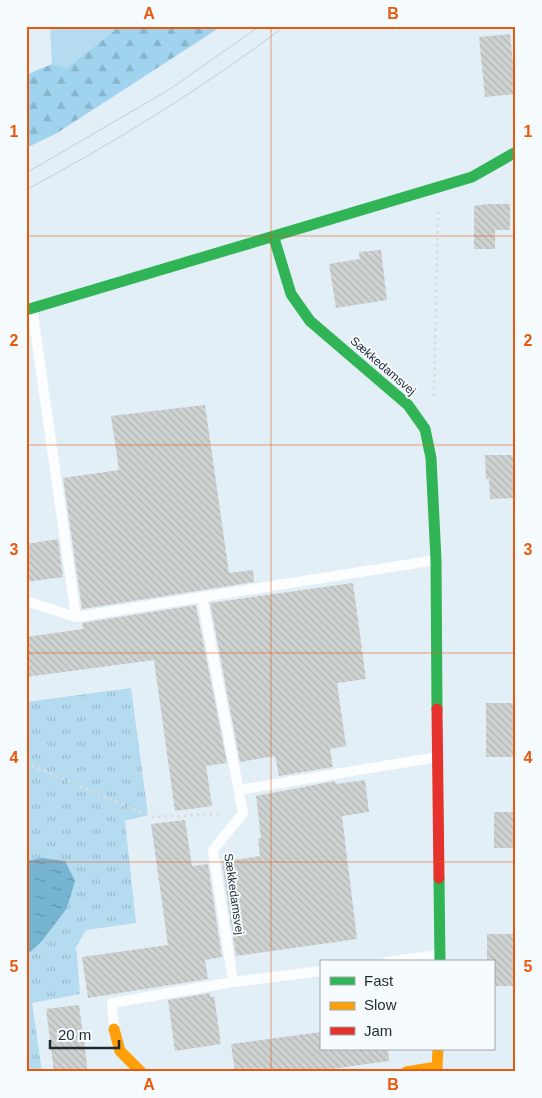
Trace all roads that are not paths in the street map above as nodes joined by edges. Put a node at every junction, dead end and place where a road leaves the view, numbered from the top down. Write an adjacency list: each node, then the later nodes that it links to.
1 (516, 152): 2 (street)
2 (274, 238): 3 (street); 4 (street, Sækkedamsvej)
3 (29, 309): 7 (lane)
4 (436, 560): 5 (lane); 8 (street, Sækkedamsvej)
5 (202, 598): 7 (lane); 9 (lane)
6 (26, 601): 7 (lane)
7 (76, 617)
8 (439, 757): 9 (lane); 10 (street, Sækkedamsvej)
9 (239, 790): 13 (lane, Sækkedamsvej)
10 (440, 958): 11 (lane, Sækkedamsvej)
11 (414, 960)
12 (320, 971): 13 (lane)
13 (233, 982): 14 (lane)
14 (114, 1029): 16 (street)
15 (438, 1050): 17 (street)
16 (141, 1072)
17 (406, 1072)

